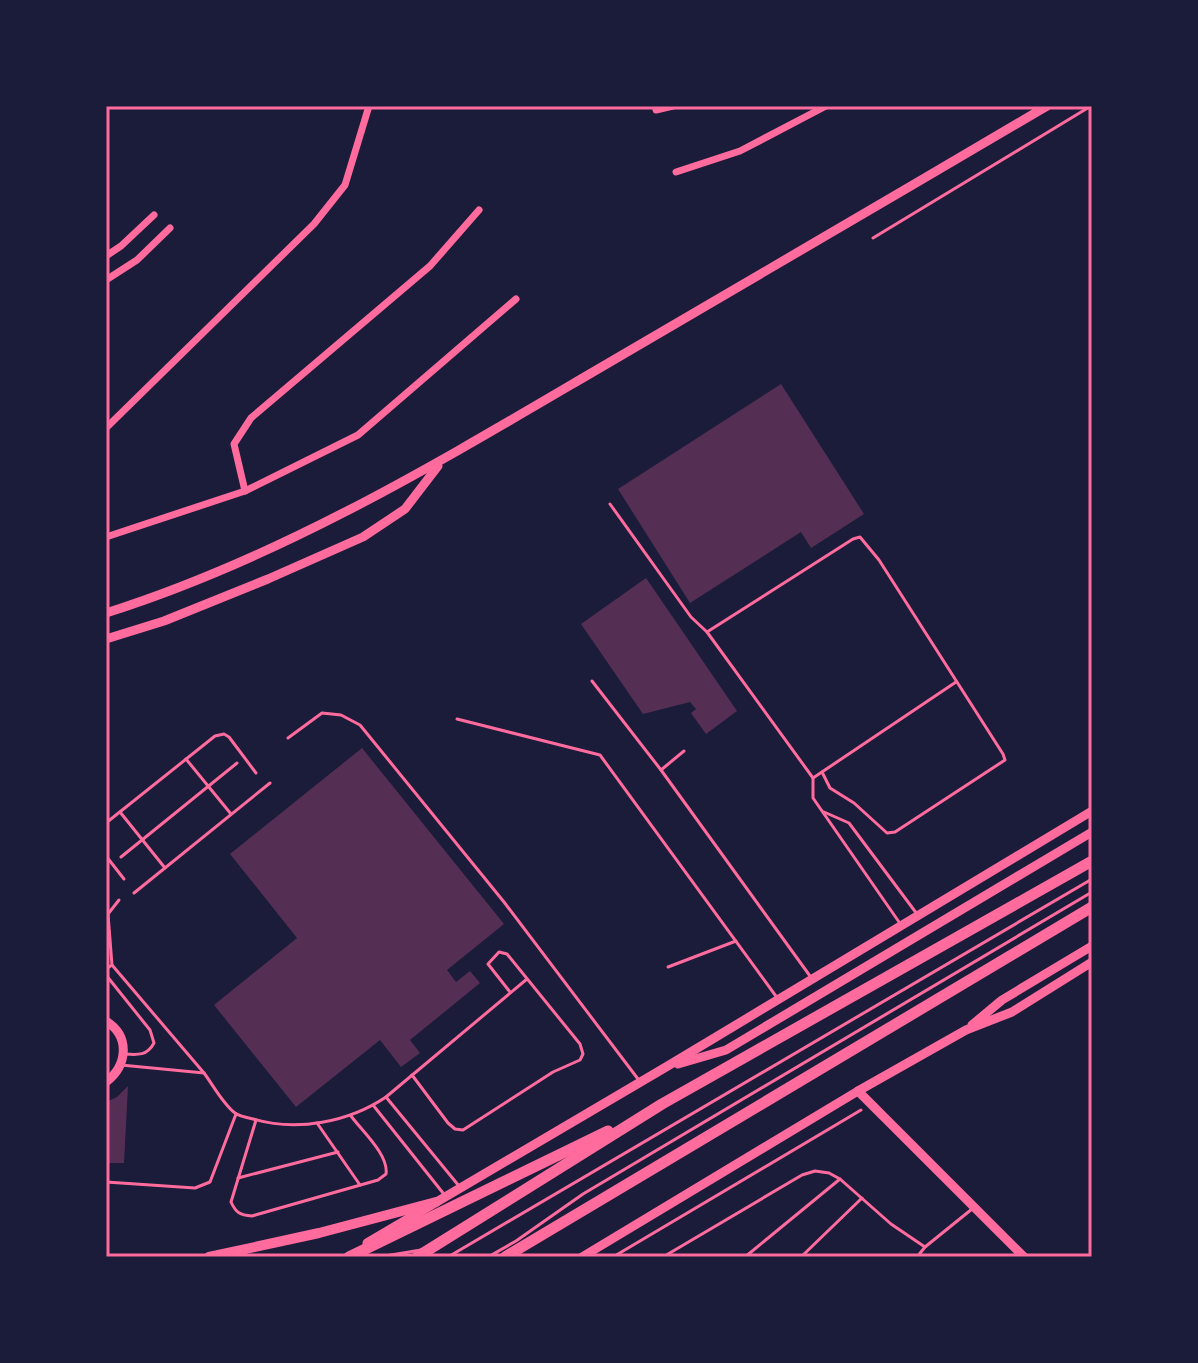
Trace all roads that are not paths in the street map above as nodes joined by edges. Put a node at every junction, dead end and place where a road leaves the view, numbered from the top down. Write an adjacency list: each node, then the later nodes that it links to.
1 (369, 106): 15 (street)
2 (673, 106): 6 (street)
3 (826, 106): 7 (street)
4 (1047, 106): 16 (street)
5 (1091, 106): 11 (lane)
6 (656, 110)
7 (676, 172)
8 (479, 210): 17 (street)
9 (154, 215): 12 (street)
10 (170, 228): 13 (street)
11 (873, 238)
12 (106, 256)
13 (108, 277)
14 (516, 299): 17 (street)
15 (106, 428)
16 (442, 461): 20 (street); 22 (street)
17 (245, 491): 19 (street)
18 (610, 504): 21 (lane)
19 (106, 537)
20 (106, 613)
21 (707, 632): 24 (lane); 33 (lane)
22 (106, 639)
23 (592, 681): 30 (lane)
24 (957, 682): 31 (lane); 31 (lane)
25 (457, 719): 55 (lane)
26 (288, 738): 72 (lane)
27 (684, 751): 30 (lane)
28 (186, 759): 32 (lane); 35 (lane); 38 (lane)
29 (237, 763): 35 (lane)
30 (661, 770): 62 (lane)
31 (822, 772): 33 (lane)
32 (256, 773)
33 (813, 778): 36 (lane)
34 (270, 783): 39 (lane)
35 (209, 787): 39 (lane); 42 (lane)
36 (821, 811): 53 (lane); 54 (lane)
37 (1092, 811): 53 (street)
38 (120, 812): 40 (lane); 42 (lane)
39 (231, 814): 46 (lane)
40 (106, 823)
41 (1092, 832): 68 (street)
42 (142, 840): 44 (lane); 46 (lane)
43 (106, 856): 47 (lane)
44 (121, 857)
45 (1092, 861): 75 (highway)
46 (165, 868): 50 (lane)
47 (124, 879)
48 (1092, 879): 96 (lane)
49 (1092, 892): 97 (lane)
50 (134, 893)
51 (119, 900): 58 (lane)
52 (1092, 907): 98 (highway)
53 (917, 915): 54 (street)
54 (902, 925): 62 (street)
55 (736, 941): 59 (lane); 64 (lane)
56 (1092, 946): 66 (street)
57 (1092, 962): 66 (street)
58 (112, 965): 60 (lane); 69 (lane)
59 (668, 967)
60 (106, 972): 67 (lane)
61 (527, 979): 63 (lane); 63 (lane); 70 (lane)
62 (813, 979): 64 (street)
63 (510, 993): 70 (lane)
64 (778, 999): 68 (street)
65 (106, 1021): 67 (street)
66 (966, 1030): 73 (street)
67 (123, 1060): 69 (lane); 71 (street)
68 (666, 1067): 72 (street)
69 (204, 1073): 77 (lane)
70 (412, 1075): 74 (lane)
71 (106, 1082)
72 (641, 1082): 86 (street)
73 (858, 1091): 89 (street); 99 (street)
74 (386, 1097): 76 (lane); 86 (lane)
75 (662, 1104): 91 (highway); 93 (highway)
76 (373, 1105): 78 (lane); 88 (lane)
77 (236, 1114): 79 (lane); 84 (lane)
78 (350, 1114): 80 (lane); 85 (lane)
79 (256, 1120): 80 (lane); 82 (lane)
80 (316, 1122): 81 (lane)
81 (338, 1152): 82 (lane); 85 (lane)
82 (238, 1178): 85 (lane)
83 (840, 1179): 87 (lane); 100 (lane); 101 (lane)
84 (106, 1182)
85 (360, 1185)
86 (462, 1189): 88 (street)
87 (862, 1197): 90 (lane); 102 (lane)
88 (441, 1200): 92 (main road); 93 (street)
89 (974, 1207): 90 (lane); 104 (street)
90 (925, 1247): 103 (lane)
91 (433, 1248): 94 (lane); 95 (highway)
92 (209, 1257)
93 (346, 1257)
94 (379, 1257)
95 (417, 1257)
96 (448, 1257)
97 (488, 1257)
98 (505, 1257)
99 (582, 1257)
100 (663, 1257)
101 (745, 1257)
102 (801, 1257)
103 (917, 1257)
104 (1024, 1257)

